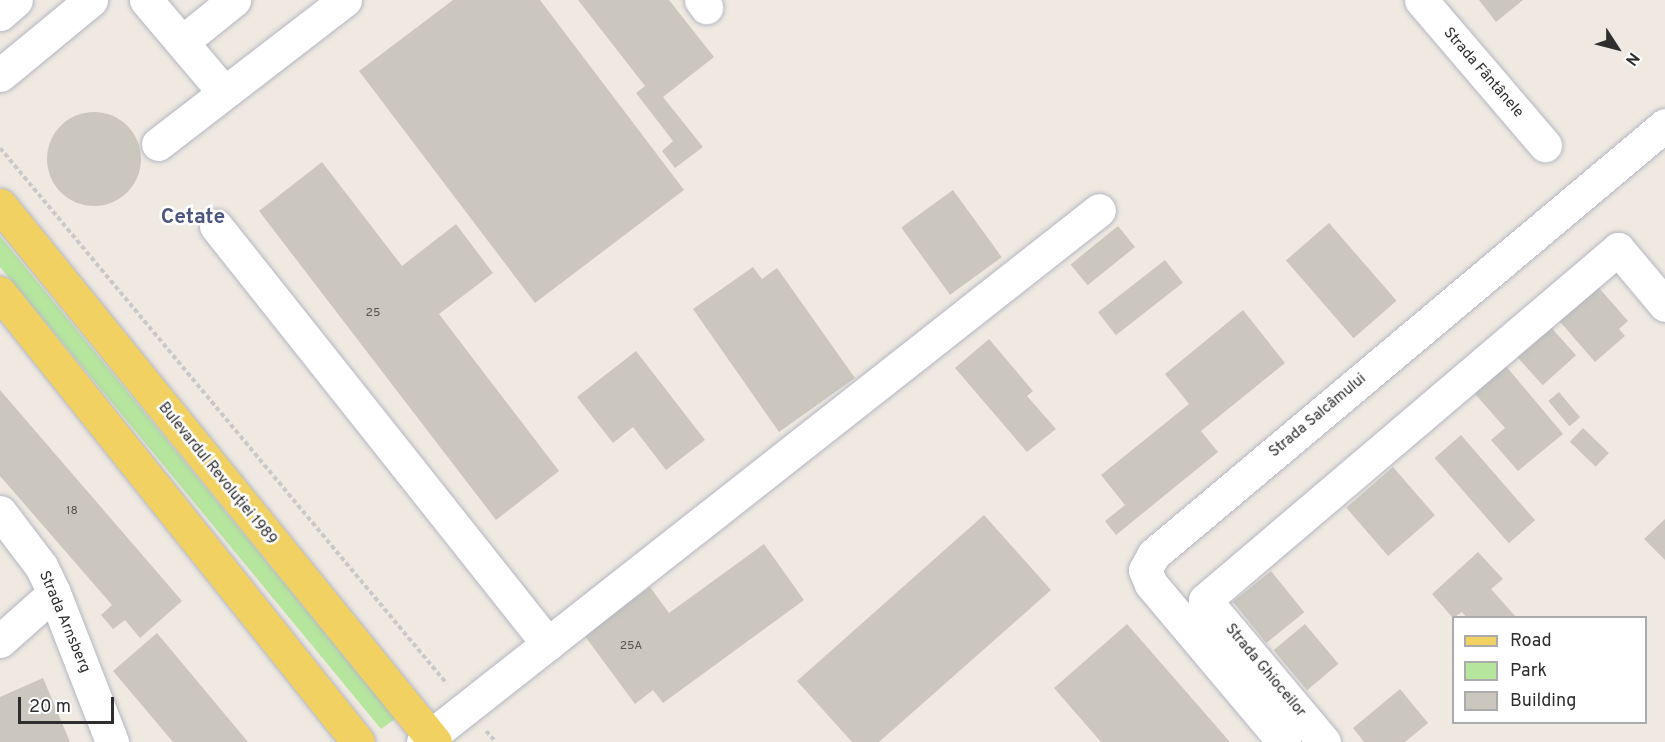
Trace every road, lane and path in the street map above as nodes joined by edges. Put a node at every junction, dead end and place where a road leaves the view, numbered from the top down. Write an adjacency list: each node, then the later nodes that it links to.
1 (16, 0): 7 (street)
2 (91, 0): 9 (street)
3 (146, 0): 8 (street)
4 (234, 0): 8 (street)
5 (345, 0): 10 (street)
6 (1421, 0): 13 (street, Strada Fântânele)
7 (0, 14)
8 (182, 42): 10 (street)
9 (0, 75)
10 (222, 90): 12 (street)
11 (1665, 125): 29 (street, Strada Salcâmului)
12 (158, 144)
13 (1545, 145)
14 (0, 148): 24 (path)
15 (0, 205): 25 (main road, Bulevardul Revoluției 1989)
16 (1099, 210): 23 (street)
17 (216, 226): 23 (street)
18 (0, 293): 27 (main road)
19 (1665, 305): 30 (street, Strada Ghioceilor)
20 (0, 512): 21 (street, Strada Arnsberg)
21 (54, 593): 22 (street); 26 (street, Strada Arnsberg)
22 (0, 641)
23 (548, 644): 24 (street)
24 (467, 708): 25 (street); 28 (path)
25 (429, 740)
26 (112, 742)
27 (358, 742)
28 (496, 742)
29 (1284, 742)
30 (1324, 742)

